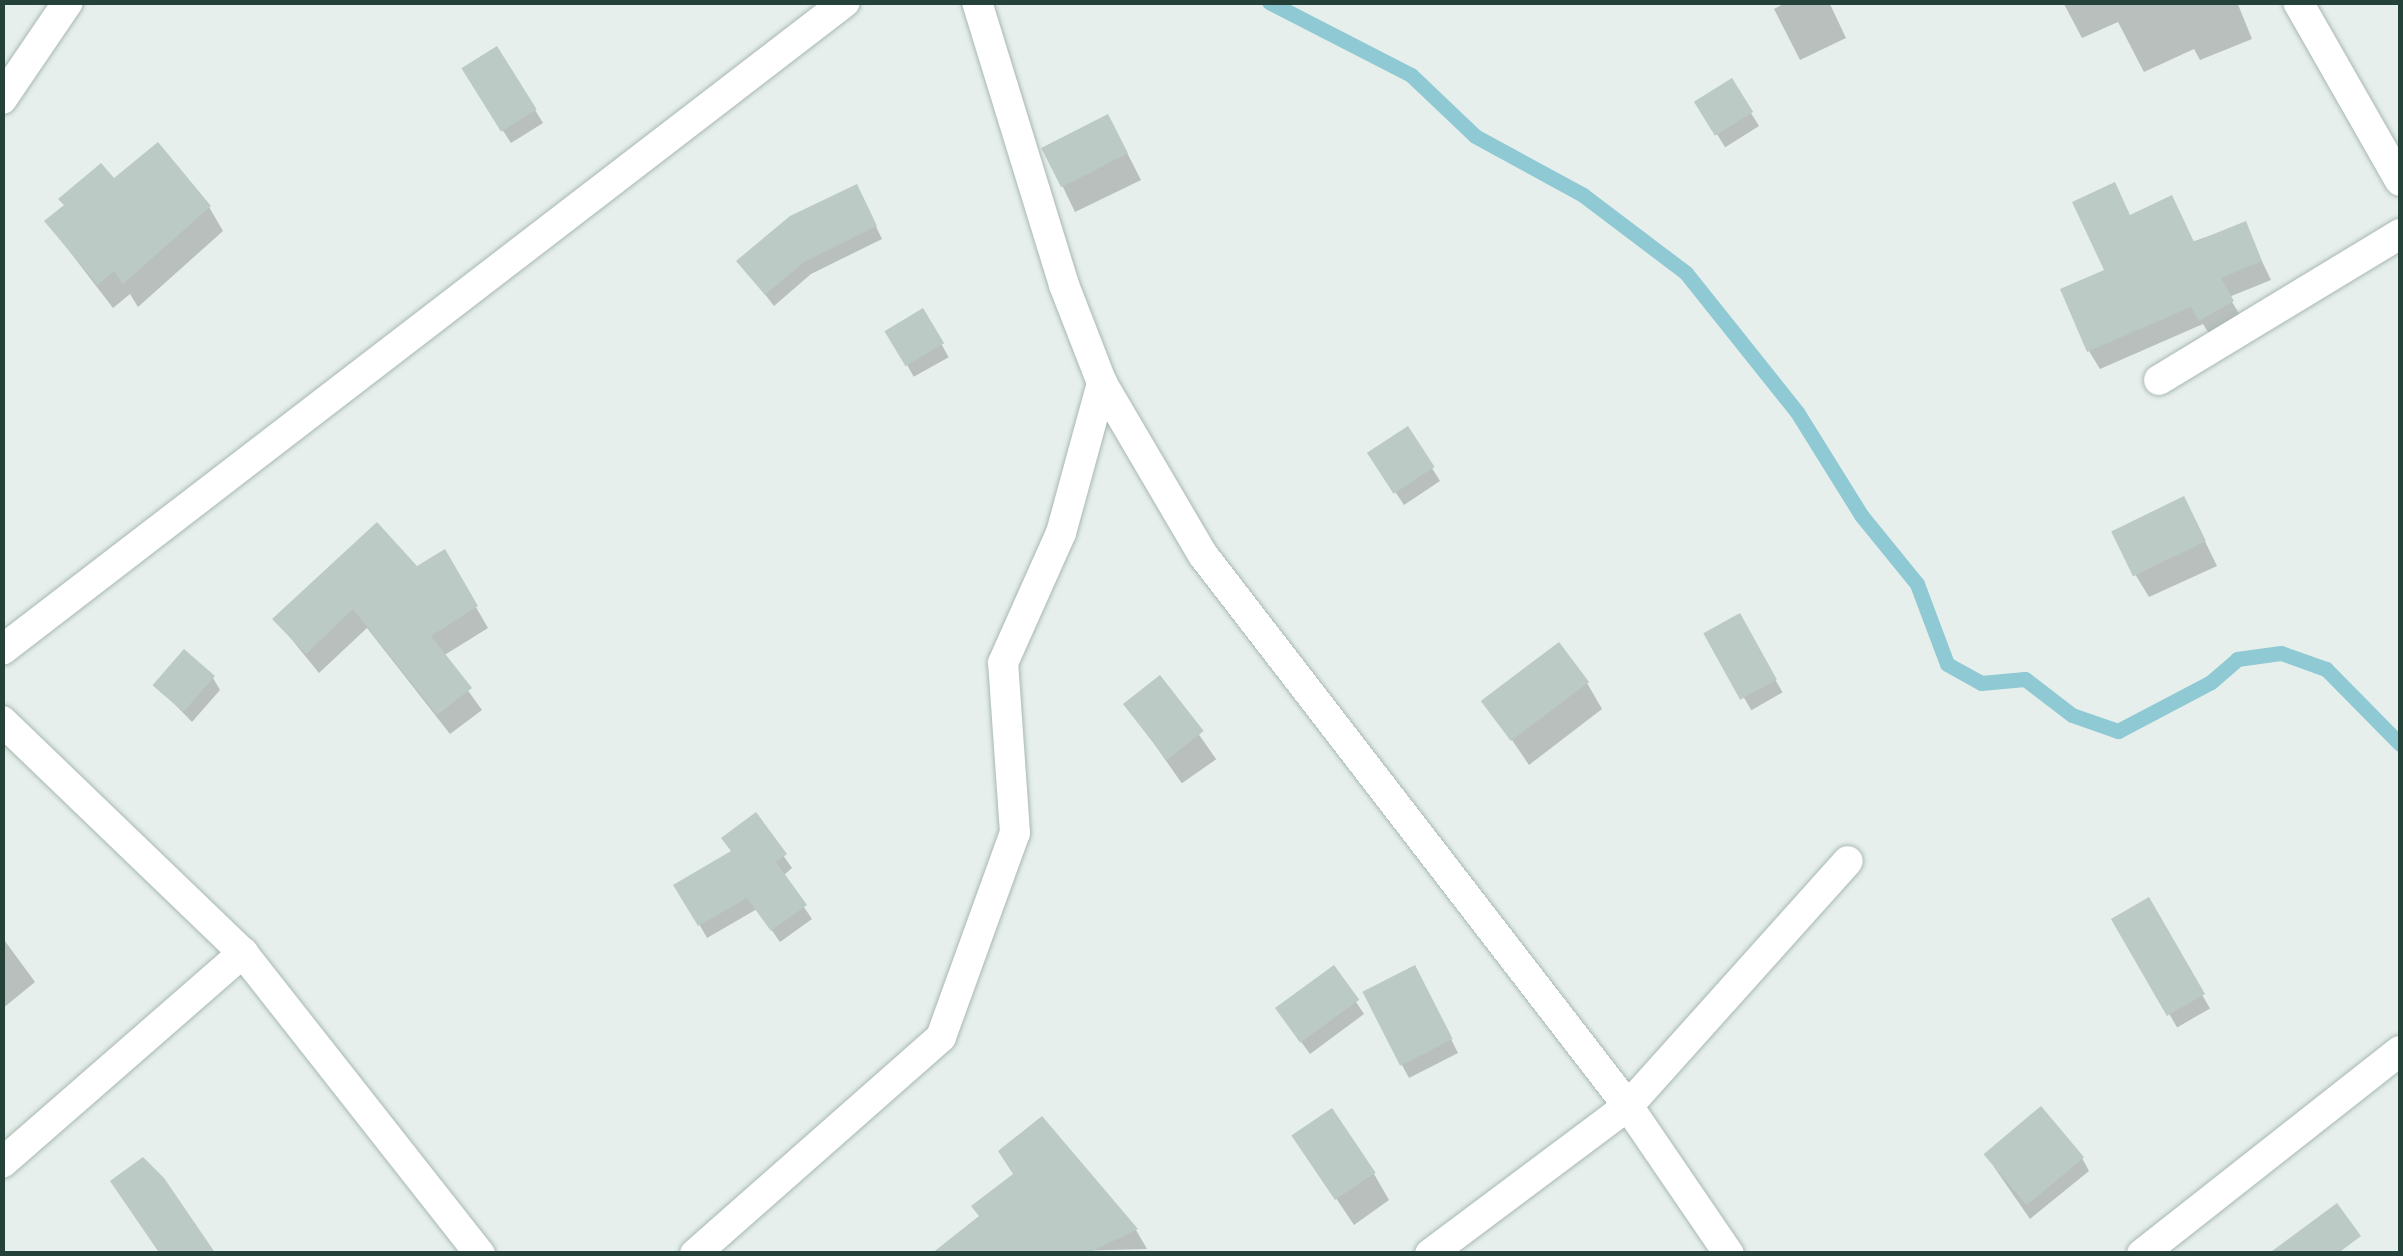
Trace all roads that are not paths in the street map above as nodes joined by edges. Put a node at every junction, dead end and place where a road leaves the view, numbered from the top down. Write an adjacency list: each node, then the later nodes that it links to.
1 (68, 2): 5 (street)
2 (845, 2): 10 (street)
3 (977, 2): 9 (street)
4 (2298, 2): 6 (street)
5 (2, 99)
6 (2400, 181)
7 (2400, 234): 8 (street)
8 (2159, 380)
9 (1102, 384): 15 (street); 18 (street)
10 (2, 650)
11 (2, 721): 13 (street)
12 (1848, 861): 15 (street)
13 (243, 953): 16 (street); 17 (street)
14 (2400, 1050): 21 (street)
15 (1628, 1106): 19 (street); 20 (street)
16 (2, 1164)
17 (480, 1254)
18 (695, 1254)
19 (1430, 1254)
20 (1729, 1254)
21 (2142, 1254)

